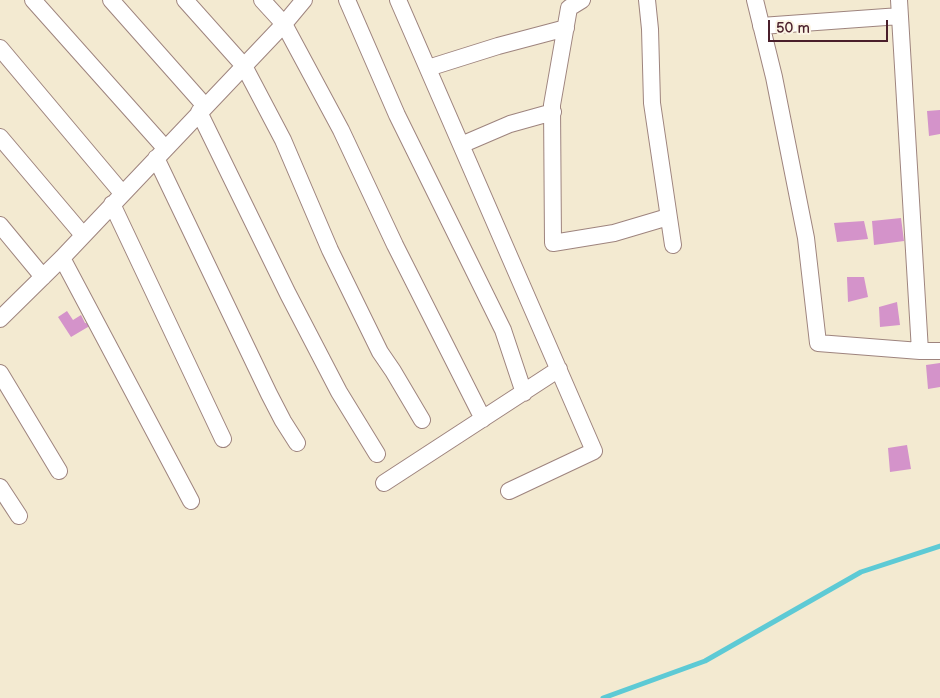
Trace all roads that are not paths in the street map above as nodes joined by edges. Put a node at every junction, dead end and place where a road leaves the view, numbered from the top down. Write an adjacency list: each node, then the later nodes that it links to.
1 (32, 0): 22 (street)
2 (111, 0): 18 (street)
3 (185, 0): 16 (street)
4 (262, 0): 12 (street)
5 (304, 0): 12 (street)
6 (347, 0): 35 (street)
7 (398, 0): 17 (street)
8 (582, 0): 14 (street)
9 (647, 0): 24 (street)
10 (755, 0): 13 (street)
11 (900, 8): 13 (street); 32 (street)
12 (284, 24): 16 (street); 36 (street)
13 (762, 26): 32 (street)
14 (566, 28): 17 (street); 19 (street)
15 (0, 48): 23 (street)
16 (244, 66): 18 (street); 37 (street)
17 (428, 68): 21 (street)
18 (202, 109): 22 (street); 40 (street)
19 (552, 112): 21 (street); 24 (street)
20 (0, 137): 26 (street)
21 (461, 144): 33 (street)
22 (160, 153): 23 (street); 39 (street)
23 (118, 199): 26 (street); 38 (street)
24 (668, 217): 27 (street)
25 (0, 225): 29 (street)
26 (83, 235): 28 (street)
27 (673, 245)
28 (62, 258): 29 (street); 45 (street)
29 (43, 277): 30 (street)
30 (0, 319)
31 (940, 351): 32 (street)
32 (920, 352)
33 (559, 369): 35 (street); 44 (street)
34 (0, 372): 41 (street)
35 (524, 393): 36 (street)
36 (483, 418): 42 (street)
37 (422, 420)
38 (223, 439)
39 (297, 442)
40 (377, 454)
41 (59, 471)
42 (384, 483)
43 (0, 487): 46 (street)
44 (509, 491)
45 (190, 501)
46 (19, 516)

